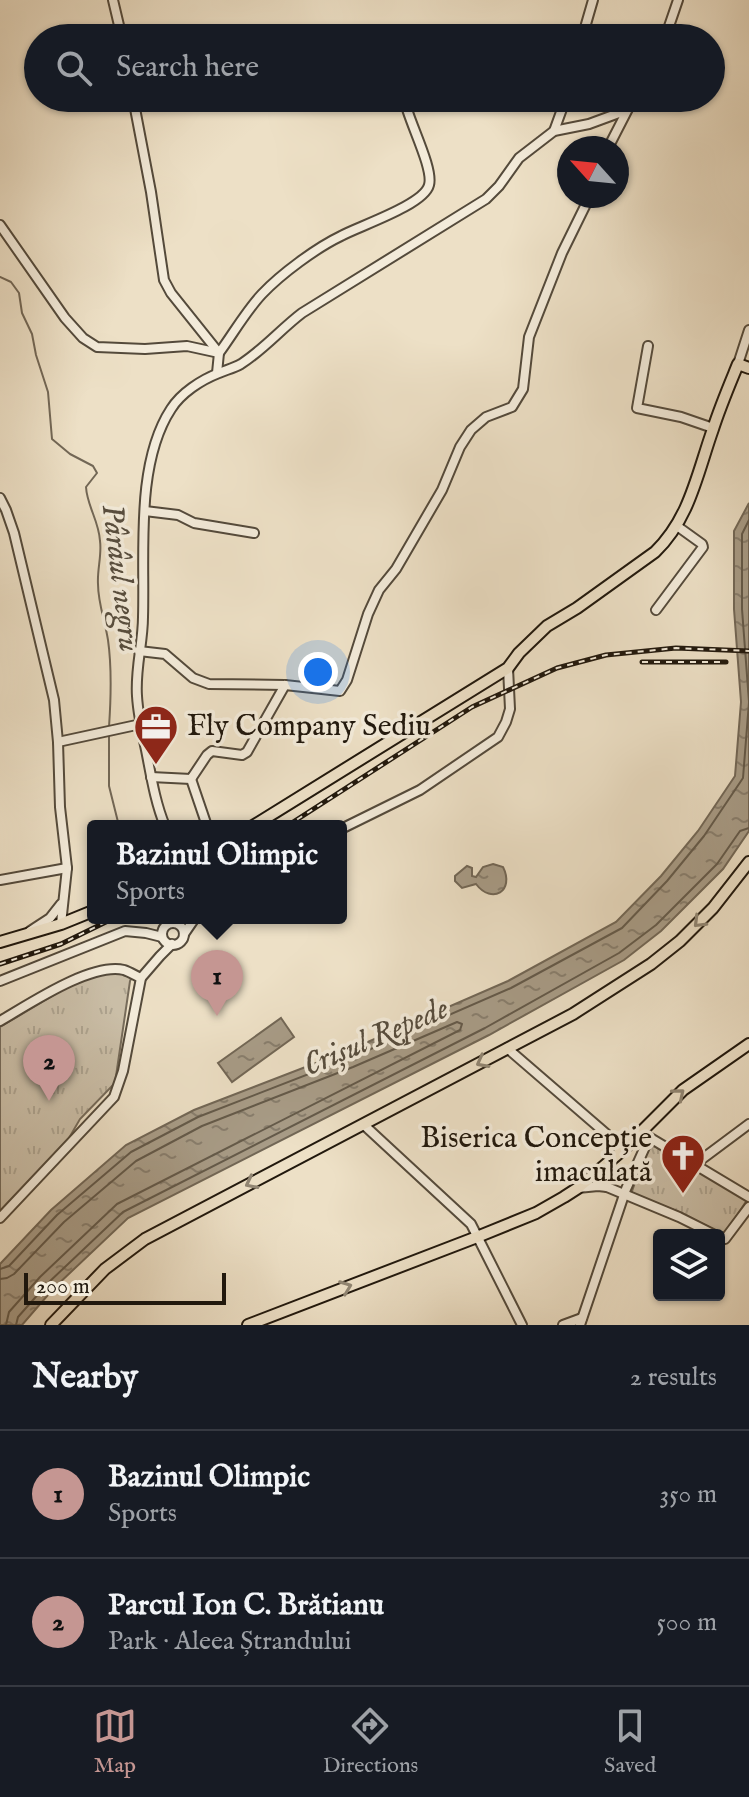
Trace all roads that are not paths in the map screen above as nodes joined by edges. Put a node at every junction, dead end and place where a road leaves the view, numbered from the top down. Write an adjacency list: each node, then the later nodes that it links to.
1 (113, 0): 4 (street)
2 (593, 0): 5 (street)
3 (678, 0): 6 (street)
4 (119, 24)
5 (586, 24)
6 (670, 24)
7 (136, 112): 18 (street)
8 (407, 112): 18 (street)
9 (561, 112): 12 (street)
10 (622, 112): 12 (street)
11 (626, 112): 13 (street)
12 (554, 131): 20 (street)
13 (614, 136)
14 (584, 208): 29 (street)
15 (0, 225): 18 (street)
16 (749, 330): 19 (street)
17 (648, 346): 21 (street)
18 (219, 353): 20 (street)
19 (743, 366): 21 (main road)
20 (217, 373): 23 (street)
21 (713, 428): 24 (main road)
22 (0, 498): 31 (street)
23 (145, 511): 25 (street); 27 (street)
24 (677, 526): 26 (street); 28 (main road)
25 (254, 533)
26 (656, 610)
27 (139, 651): 29 (street); 30 (street)
28 (508, 668): 36 (main road); 37 (street)
29 (285, 685): 33 (street)
30 (141, 724): 31 (street); 32 (street)
31 (58, 742): 39 (street)
32 (151, 777): 33 (street); 34 (street)
33 (191, 779): 35 (street)
34 (162, 820)
35 (205, 820)
36 (263, 820)
37 (347, 826)
38 (749, 862): 55 (main road, one-way to 55)
39 (67, 868): 40 (street); 41 (street)
40 (0, 880)
41 (63, 899): 43 (street); 46 (street)
42 (87, 913): 43 (main road)
43 (61, 924): 46 (main road)
44 (191, 924): 47 (street)
45 (167, 926): 47 (street); 49 (street); 50 (street); 52 (street)
46 (25, 934): 48 (main road)
47 (184, 934): 49 (street)
48 (0, 942)
49 (172, 944): 50 (street)
50 (151, 966): 51 (street)
51 (141, 978): 53 (street); 67 (street)
52 (0, 981)
53 (0, 1021)
54 (749, 1044): 58 (main road, one-way to 54)
55 (507, 1048): 57 (main road, one-way to 57); 59 (street)
56 (749, 1124): 61 (street)
57 (364, 1125): 69 (street); 72 (main road, one-way to 72)
58 (645, 1135): 59 (main road); 61 (street); 64 (street)
59 (624, 1149): 60 (main road)
60 (609, 1162): 62 (street); 63 (main road)
61 (694, 1165): 65 (street)
62 (607, 1187): 63 (street); 64 (street)
63 (578, 1188): 69 (main road)
64 (624, 1196): 68 (street); 71 (street)
65 (749, 1197)
66 (749, 1207): 70 (street)
67 (0, 1218)
68 (703, 1229)
69 (477, 1237): 73 (main road, one-way to 69); 74 (street)
70 (725, 1238)
71 (581, 1321): 75 (street)
72 (51, 1325)
73 (248, 1325)
74 (522, 1325)
75 (563, 1325)

